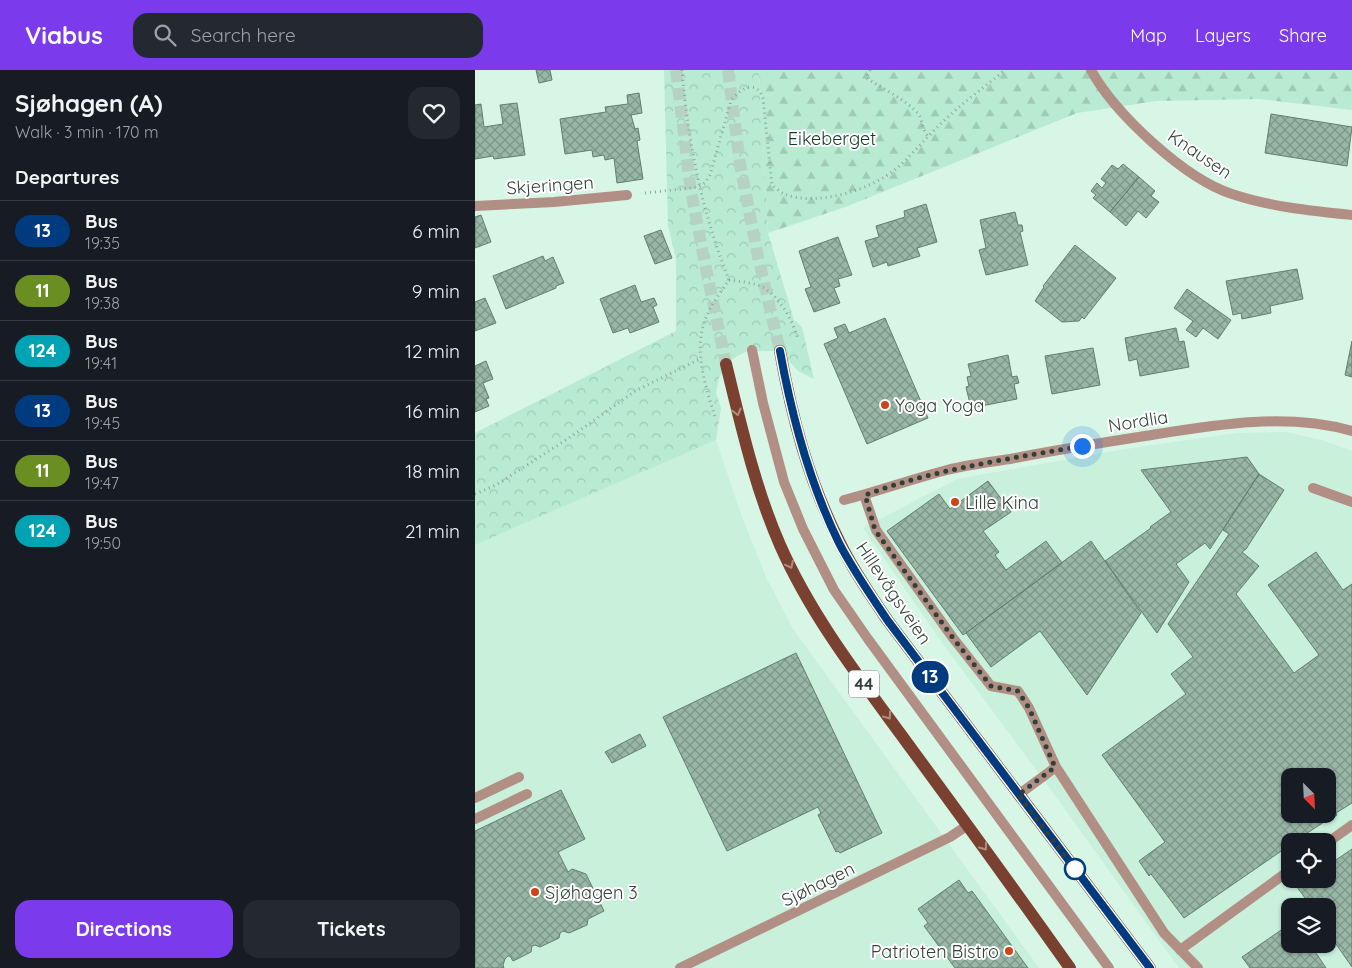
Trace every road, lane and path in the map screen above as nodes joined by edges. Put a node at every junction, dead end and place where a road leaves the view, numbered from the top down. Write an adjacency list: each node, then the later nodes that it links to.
1 (870, 70): 4 (path)
2 (1005, 70): 4 (path)
3 (1091, 70): 7 (street, Knausen)
4 (928, 136): 5 (path)
5 (627, 195): 6 (street, Skjeringen)
6 (475, 206)
7 (1352, 215)
8 (729, 280): 9 (path)
9 (799, 345)
10 (752, 350): 33 (street)
11 (780, 351): 23 (main road, Hillevågsveien)
12 (702, 358): 16 (path)
13 (726, 364): 26 (main road, 44, one-way to 26)
14 (1352, 431): 17 (street, Nordlia)
15 (1313, 488): 19 (street)
16 (475, 494)
17 (865, 495): 18 (street, Nordlia); 20 (street)
18 (845, 500)
19 (1352, 502)
20 (1055, 767): 23 (street); 30 (street)
21 (519, 777): 24 (street)
22 (527, 794): 25 (street)
23 (1018, 795): 34 (main road, Hillevågsveien)
24 (475, 798)
25 (475, 819)
26 (968, 825): 31 (street, Sjøhagen); 32 (main road, 44, one-way to 32)
27 (1352, 826): 28 (street)
28 (1336, 837)
29 (1281, 877): 30 (street)
30 (1180, 950): 35 (street)
31 (680, 968)
32 (1070, 968)
33 (1109, 968)
34 (1150, 968)
35 (1198, 968)

